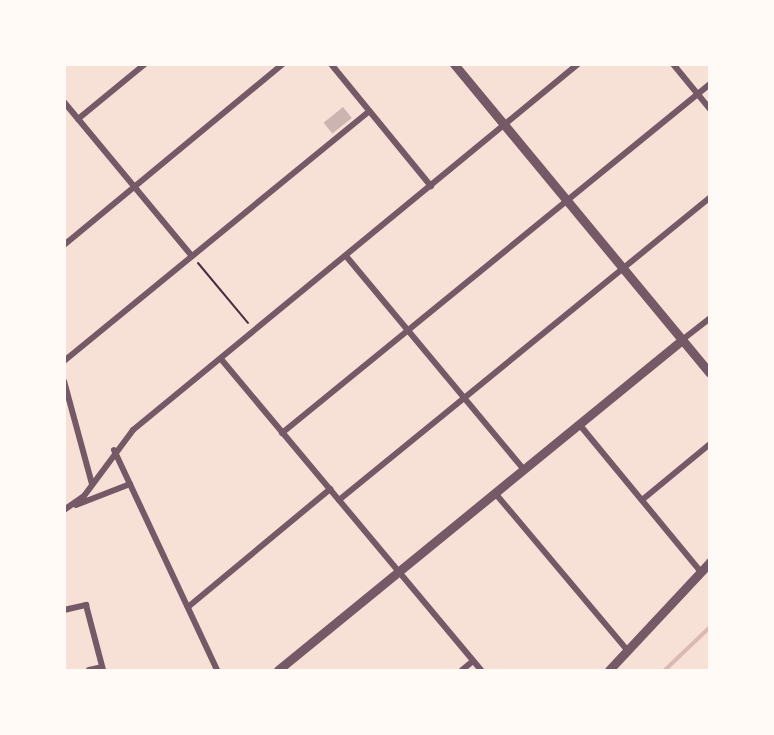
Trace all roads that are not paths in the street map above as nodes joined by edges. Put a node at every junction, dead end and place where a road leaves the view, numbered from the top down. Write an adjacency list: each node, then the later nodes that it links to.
1 (145, 64): 12 (street)
2 (283, 64): 15 (street)
3 (331, 64): 11 (street)
4 (454, 64): 13 (street)
5 (578, 64): 13 (street)
6 (673, 64): 8 (street)
7 (710, 84): 8 (street)
8 (697, 94): 10 (street); 17 (street)
9 (64, 102): 12 (street)
10 (710, 109)
11 (369, 111): 14 (street); 19 (street)
12 (78, 119): 15 (street)
13 (504, 126): 14 (street); 17 (street)
14 (431, 186): 20 (street)
15 (135, 187): 18 (street); 19 (street)
16 (710, 197): 21 (street)
17 (566, 200): 21 (street); 23 (street)
18 (64, 245)
19 (192, 256): 26 (street)
20 (346, 256): 23 (street); 25 (street)
21 (622, 267): 24 (street); 29 (street)
22 (710, 318): 24 (street)
23 (408, 330): 29 (street); 31 (street)
24 (682, 340): 27 (street); 30 (street)
25 (221, 359): 31 (street); 33 (street)
26 (64, 361)
27 (710, 373)
28 (64, 381): 35 (street)
29 (463, 397): 34 (street); 39 (street)
30 (579, 424): 34 (street); 40 (street)
31 (282, 433): 37 (street)
32 (710, 444): 40 (street)
33 (114, 450): 35 (street); 36 (street)
34 (524, 470): 38 (street)
35 (92, 484): 41 (street)
36 (130, 484): 41 (street); 46 (street)
37 (330, 489): 39 (street); 46 (street)
38 (495, 494): 45 (street); 48 (street)
39 (339, 500): 45 (street)
40 (642, 500): 44 (street)
41 (72, 506): 42 (street)
42 (64, 510)
43 (710, 562): 44 (street)
44 (700, 571): 48 (street)
45 (399, 572): 49 (street); 53 (street)
46 (188, 607): 52 (street)
47 (64, 610): 50 (street)
48 (627, 650): 56 (street)
49 (473, 662): 54 (street); 55 (street)
50 (103, 669): 51 (street)
51 (88, 670)
52 (217, 670)
53 (278, 670)
54 (462, 670)
55 (481, 670)
56 (609, 670)

